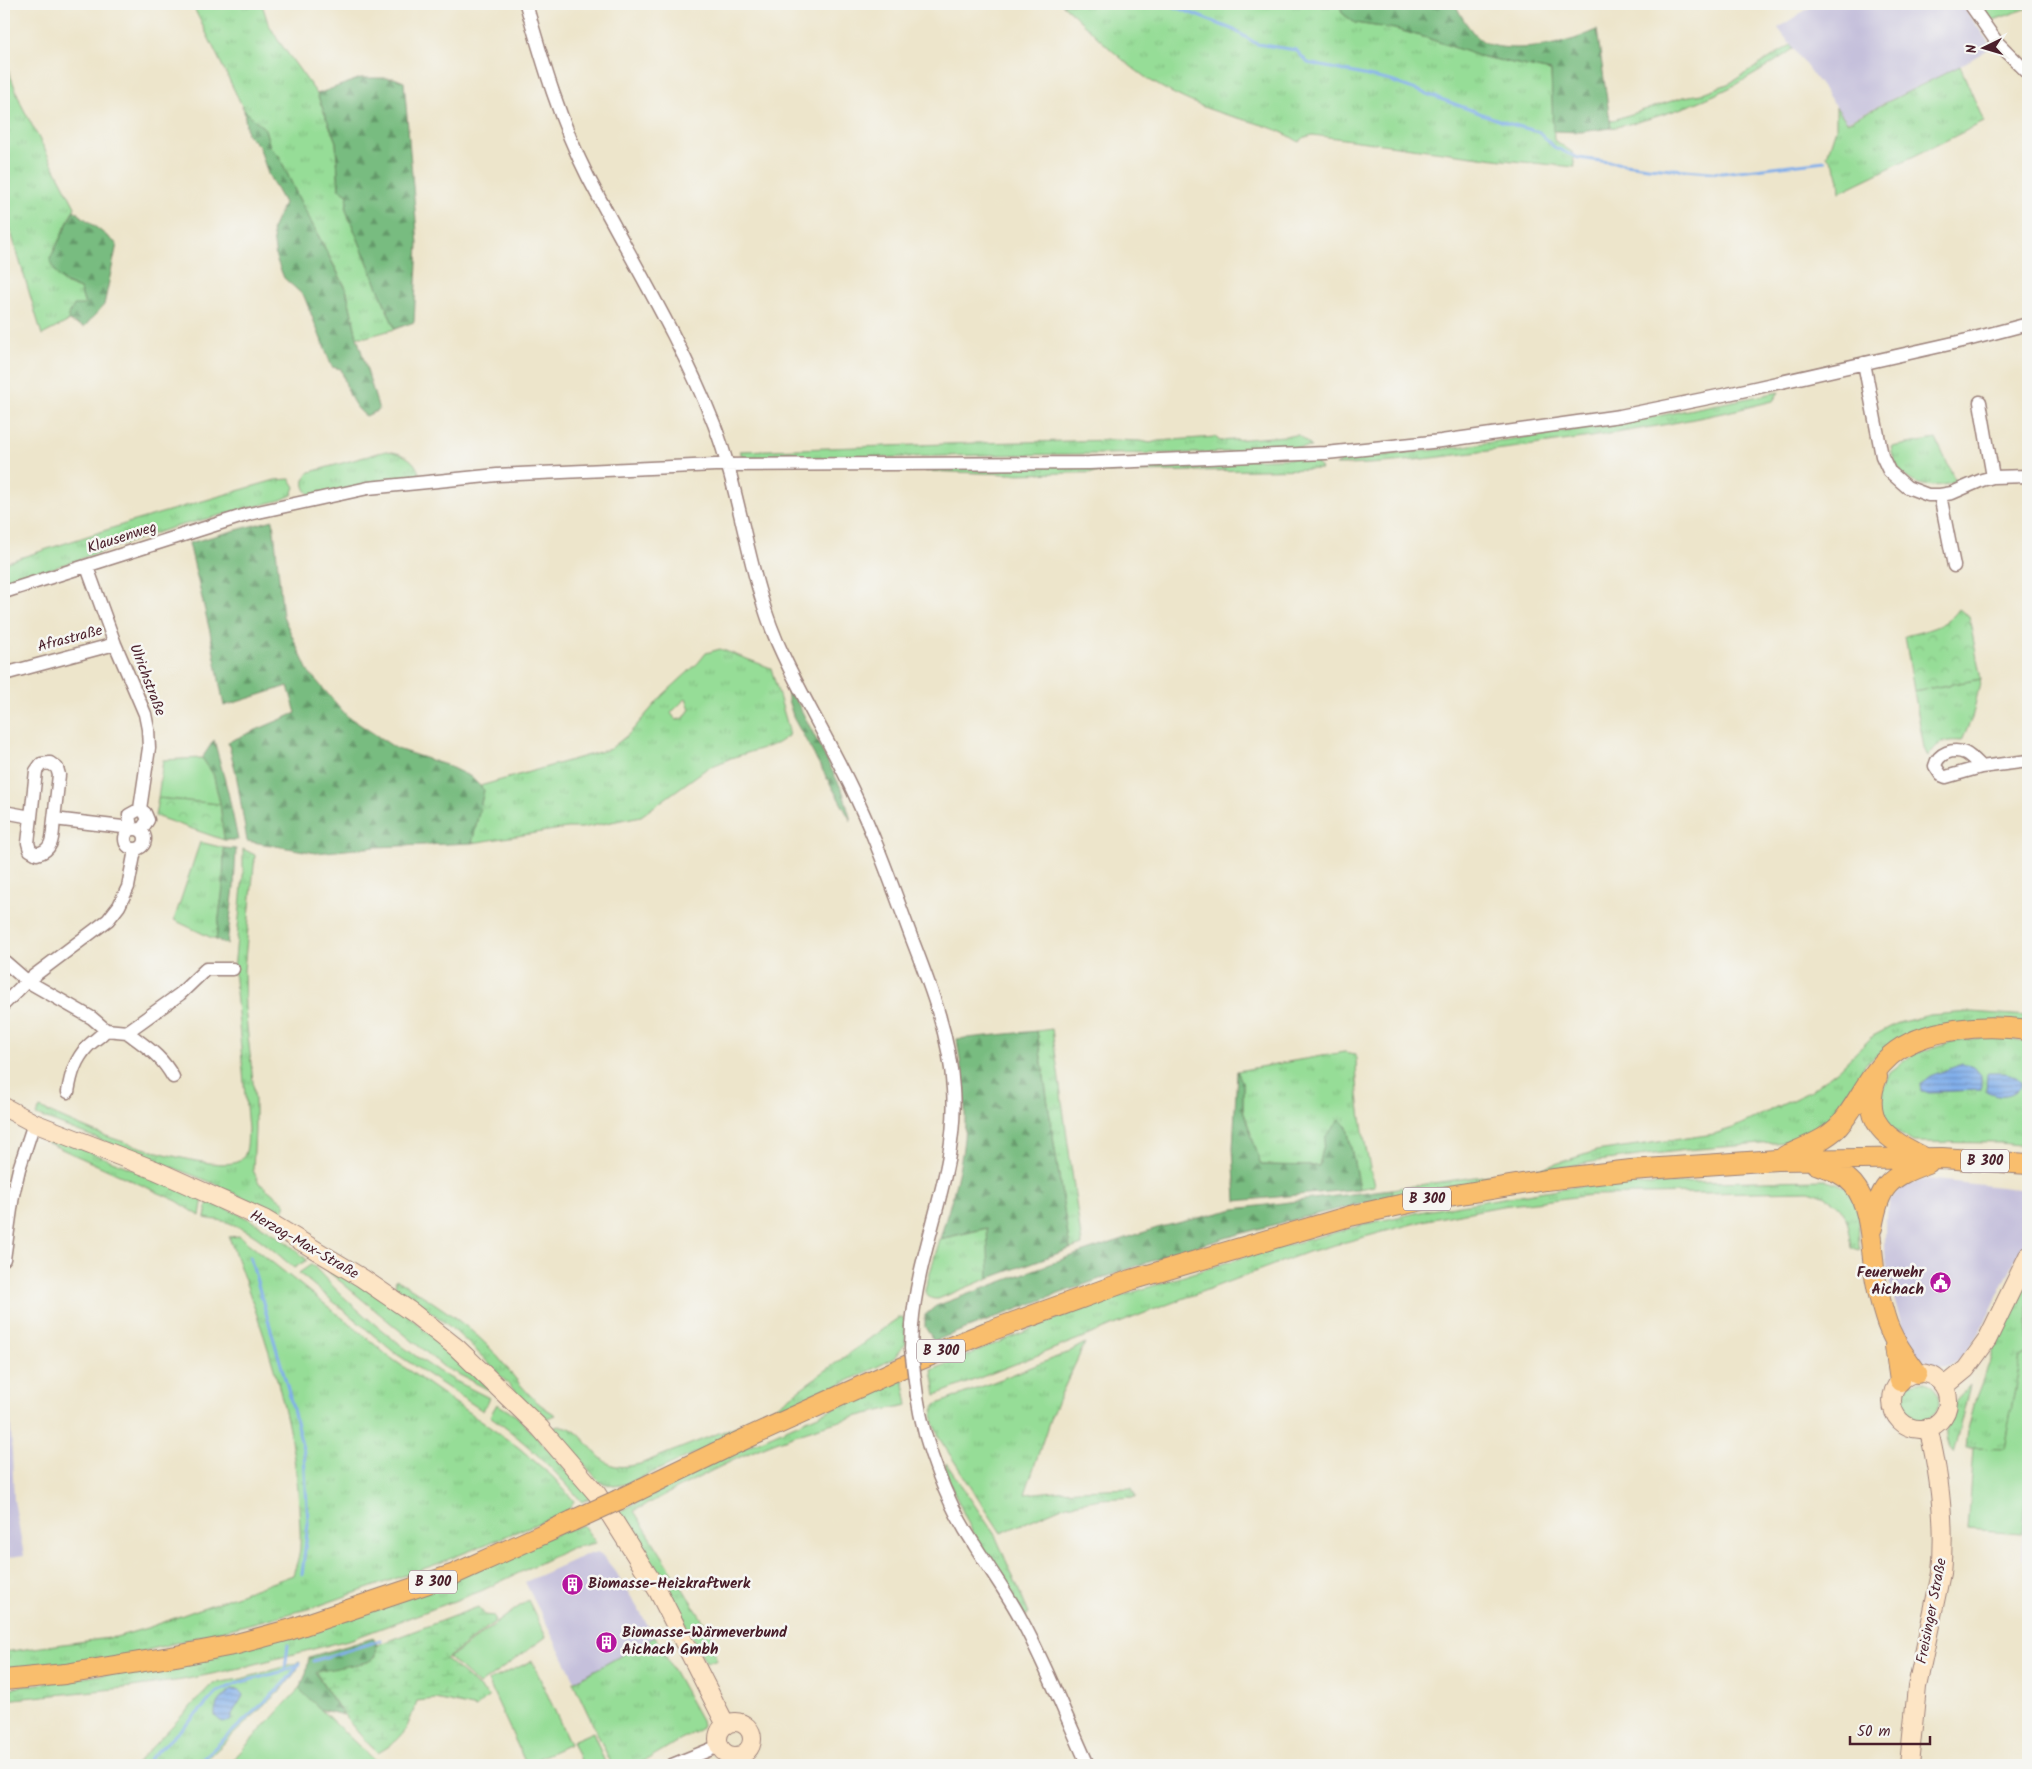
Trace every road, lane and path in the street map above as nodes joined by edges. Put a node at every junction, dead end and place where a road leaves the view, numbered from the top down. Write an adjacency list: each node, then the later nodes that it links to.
1 (526, 4): 7 (street)
2 (1970, 4): 3 (street)
3 (2028, 73)
4 (2028, 324): 5 (street, Klausenweg)
5 (1864, 363): 7 (street, Klausenweg); 10 (street)
6 (1980, 402): 9 (street)
7 (728, 465): 12 (street, Klausenweg); 49 (street, bridge)
8 (2028, 476): 9 (street)
9 (1993, 477): 10 (street)
10 (1940, 495): 11 (street)
11 (1954, 566)
12 (87, 567): 13 (street, Klausenweg); 14 (street, Ulrichstraße)
13 (4, 592)
14 (115, 644): 15 (street, Afrastraße); 21 (street, Ulrichstraße)
15 (4, 674)
16 (2028, 762): 17 (street)
17 (1981, 767)
18 (4, 812): 19 (street)
19 (31, 817): 20 (street); 20 (street)
20 (54, 819): 21 (street)
21 (136, 829): 24 (street, Ulrichstraße)
22 (4, 961): 24 (street)
23 (232, 969): 28 (street)
24 (27, 981): 25 (street, Ulrichstraße); 26 (street)
25 (4, 1004)
26 (106, 1030): 28 (street); 31 (street)
27 (2028, 1030): 29 (highway)
28 (127, 1032): 30 (street)
29 (1882, 1064): 34 (highway); 35 (highway)
30 (173, 1077)
31 (68, 1092)
32 (4, 1107): 33 (main road, Herzog-Max-Straße)
33 (34, 1123): 40 (street); 45 (main road, Herzog-Max-Straße)
34 (1933, 1158): 36 (highway, B 300); 37 (highway, B 300); 38 (highway)
35 (1776, 1160): 36 (highway, B 300); 44 (highway, B 300, bridge)
36 (1805, 1160): 38 (highway)
37 (2028, 1164)
38 (1870, 1236): 41 (highway)
39 (2028, 1256): 42 (main road)
40 (4, 1259)
41 (1908, 1377): 42 (main road); 43 (main road)
42 (1944, 1387): 43 (main road)
43 (1928, 1427): 50 (main road, Freisinger Straße)
44 (4, 1680)
45 (726, 1725): 46 (main road); 47 (main road)
46 (719, 1746): 47 (main road); 48 (street)
47 (746, 1760)
48 (672, 1765)
49 (1088, 1765)
50 (1909, 1765)

